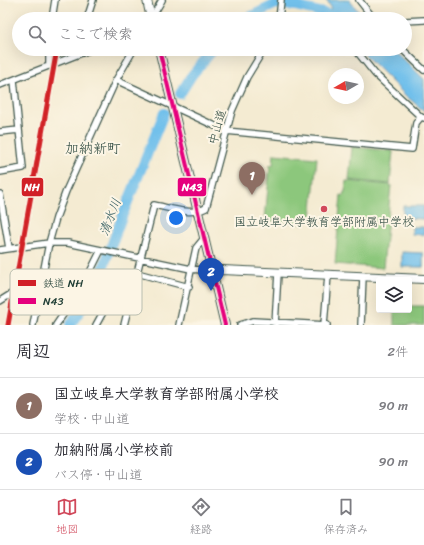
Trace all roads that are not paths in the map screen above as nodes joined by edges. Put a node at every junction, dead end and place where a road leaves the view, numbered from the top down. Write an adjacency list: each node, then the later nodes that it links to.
1 (55, 0): 7 (street)
2 (93, 0): 8 (street)
3 (147, 0): 9 (street)
4 (162, 0): 10 (street)
5 (281, 0): 11 (street)
6 (360, 0): 12 (street)
7 (53, 12)
8 (89, 12)
9 (150, 12)
10 (155, 12)
11 (279, 12)
12 (369, 12)
13 (424, 20): 14 (street)
14 (412, 21)
15 (49, 56): 22 (street)
16 (73, 56): 22 (street)
17 (130, 56): 25 (street)
18 (161, 56): 27 (street)
19 (260, 56): 30 (street, 中山道)
20 (361, 56): 28 (street)
21 (409, 56): 23 (street)
22 (48, 66): 24 (street)
23 (424, 70)
24 (14, 80): 26 (street); 29 (street)
25 (116, 80): 27 (street); 36 (street)
26 (0, 85)
27 (173, 106): 30 (street); 34 (street)
28 (423, 117): 30 (street)
29 (19, 130): 31 (street); 32 (street)
30 (226, 131): 34 (street, 中山道)
31 (0, 132)
32 (0, 172)
33 (0, 194): 37 (street)
34 (198, 212): 35 (street); 40 (street)
35 (204, 236): 44 (street); 45 (street)
36 (49, 243): 37 (street); 39 (street); 41 (street)
37 (9, 248): 38 (street)
38 (0, 250)
39 (103, 251): 40 (street); 42 (street)
40 (140, 259): 43 (street); 44 (street)
41 (44, 269)
42 (93, 269)
43 (138, 269)
44 (191, 269): 45 (street); 51 (street)
45 (213, 271): 46 (street); 64 (street)
46 (278, 273): 48 (street); 58 (street)
47 (142, 274): 51 (street)
48 (328, 275): 49 (street); 66 (street)
49 (363, 276): 50 (street); 67 (street)
50 (424, 279)
51 (189, 287): 63 (street)
52 (10, 295): 53 (street)
53 (0, 301)
54 (35, 315): 59 (street)
55 (63, 315): 60 (street)
56 (101, 315): 61 (street)
57 (127, 315): 62 (street)
58 (275, 324): 65 (street); 66 (street)
59 (33, 325)
60 (56, 325)
61 (96, 325)
62 (124, 325)
63 (179, 325)
64 (225, 325)
65 (240, 325)
66 (325, 325)
67 (361, 325)

